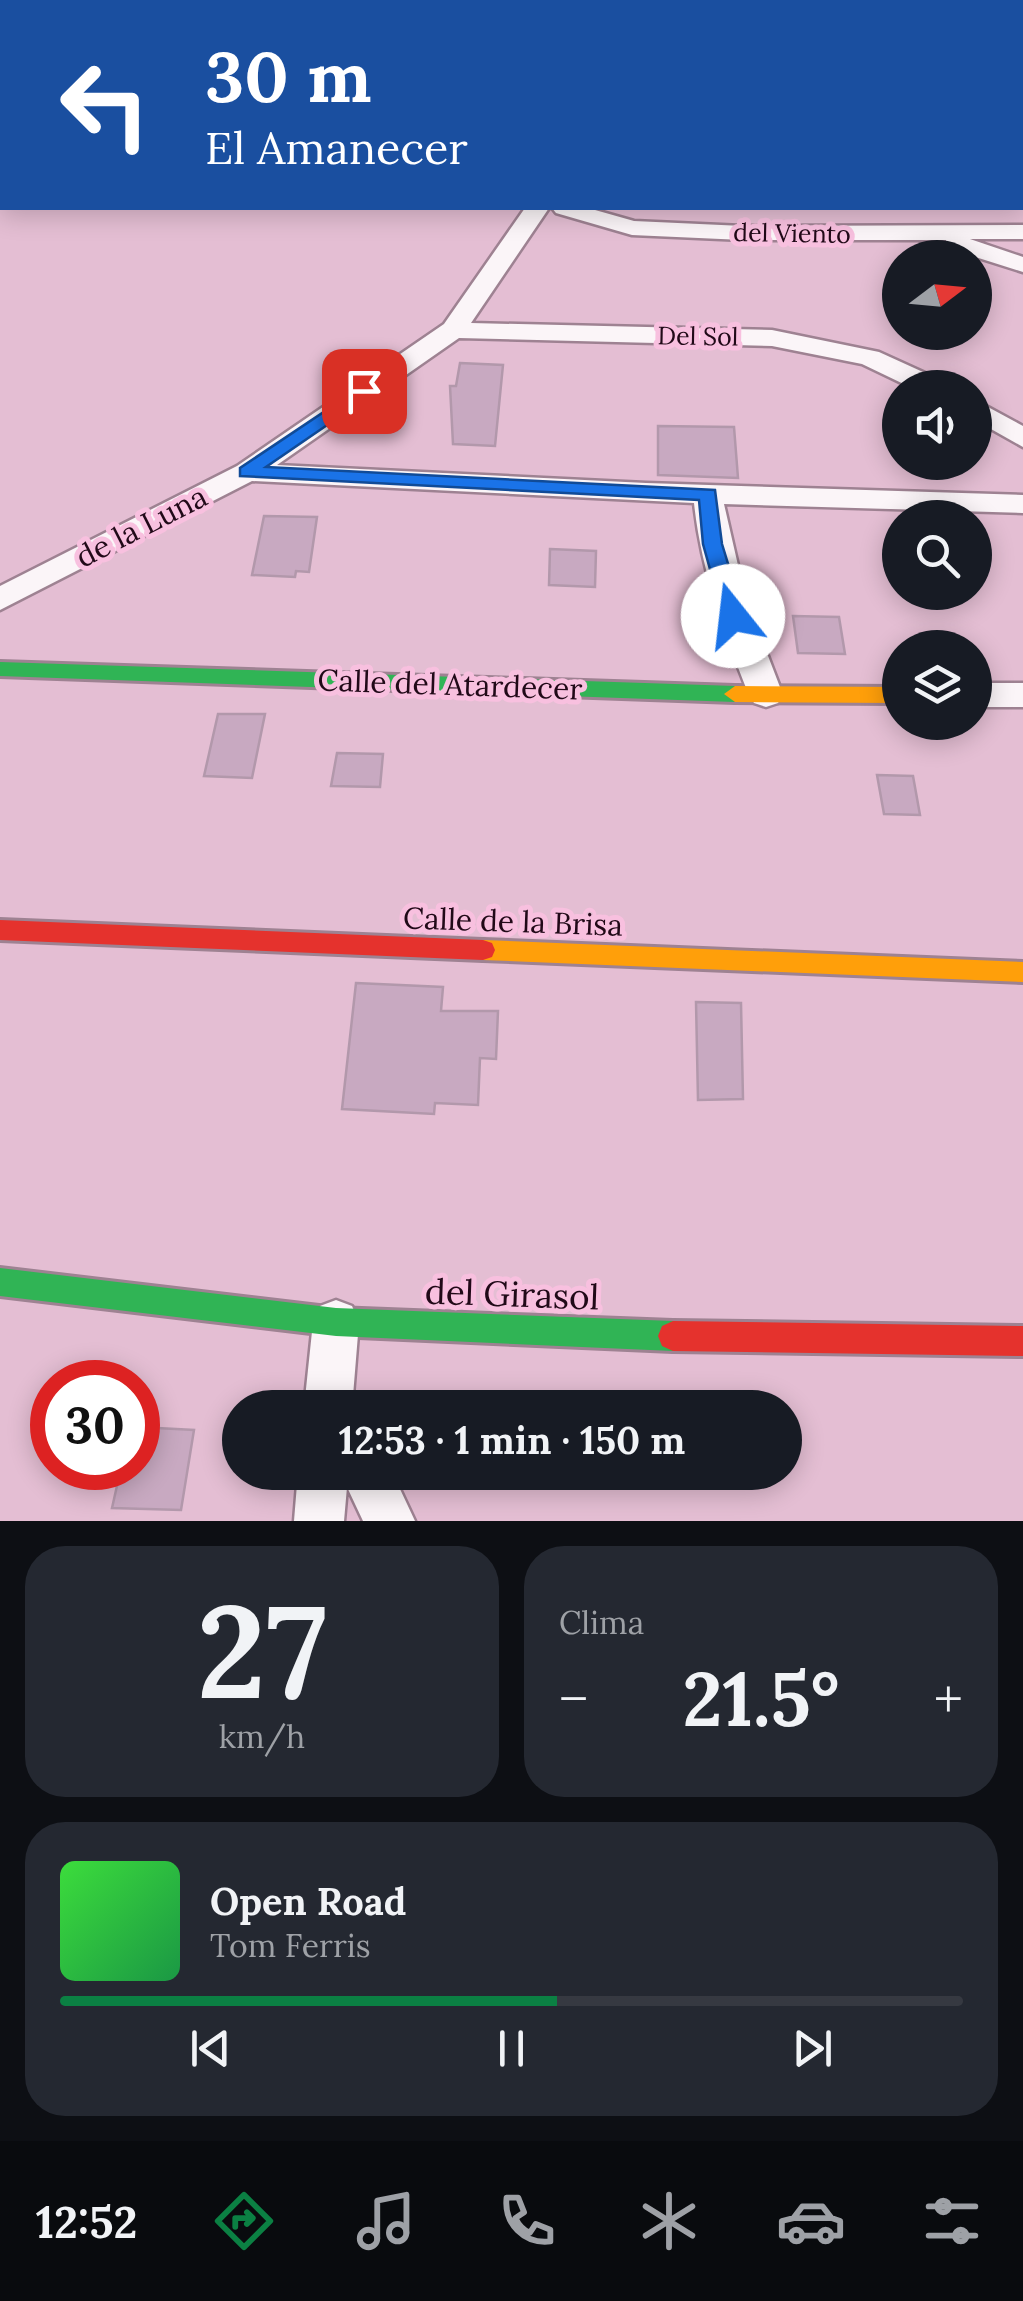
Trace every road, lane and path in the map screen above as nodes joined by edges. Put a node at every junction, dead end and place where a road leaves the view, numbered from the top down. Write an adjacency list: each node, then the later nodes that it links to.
1 (536, 210): 6 (street, de la Luna)
2 (571, 210): 4 (street, del Viento)
3 (1023, 232): 4 (street, del Viento)
4 (931, 235): 5 (street)
5 (1023, 264)
6 (453, 330): 7 (street, Del Sol); 10 (street, de la Luna)
7 (896, 370)
8 (992, 419): 9 (street)
9 (1023, 438)
10 (247, 472): 11 (street); 13 (street, de la Luna)
11 (708, 494): 12 (street); 15 (street)
12 (1023, 504)
13 (0, 599)
14 (0, 669): 15 (street, Calle del Atardecer)
15 (766, 694): 16 (street, Calle del Atardecer)
16 (882, 694)
17 (992, 694): 18 (street)
18 (1023, 694)
19 (0, 930): 20 (street, Calle de la Brisa)
20 (1023, 972)
21 (0, 1282): 22 (street, del Girasol)
22 (336, 1322): 23 (street, del Girasol); 24 (street)
23 (1023, 1340)
24 (331, 1390)
25 (322, 1490): 27 (street)
26 (374, 1490): 28 (street)
27 (319, 1521)
28 (390, 1521)

